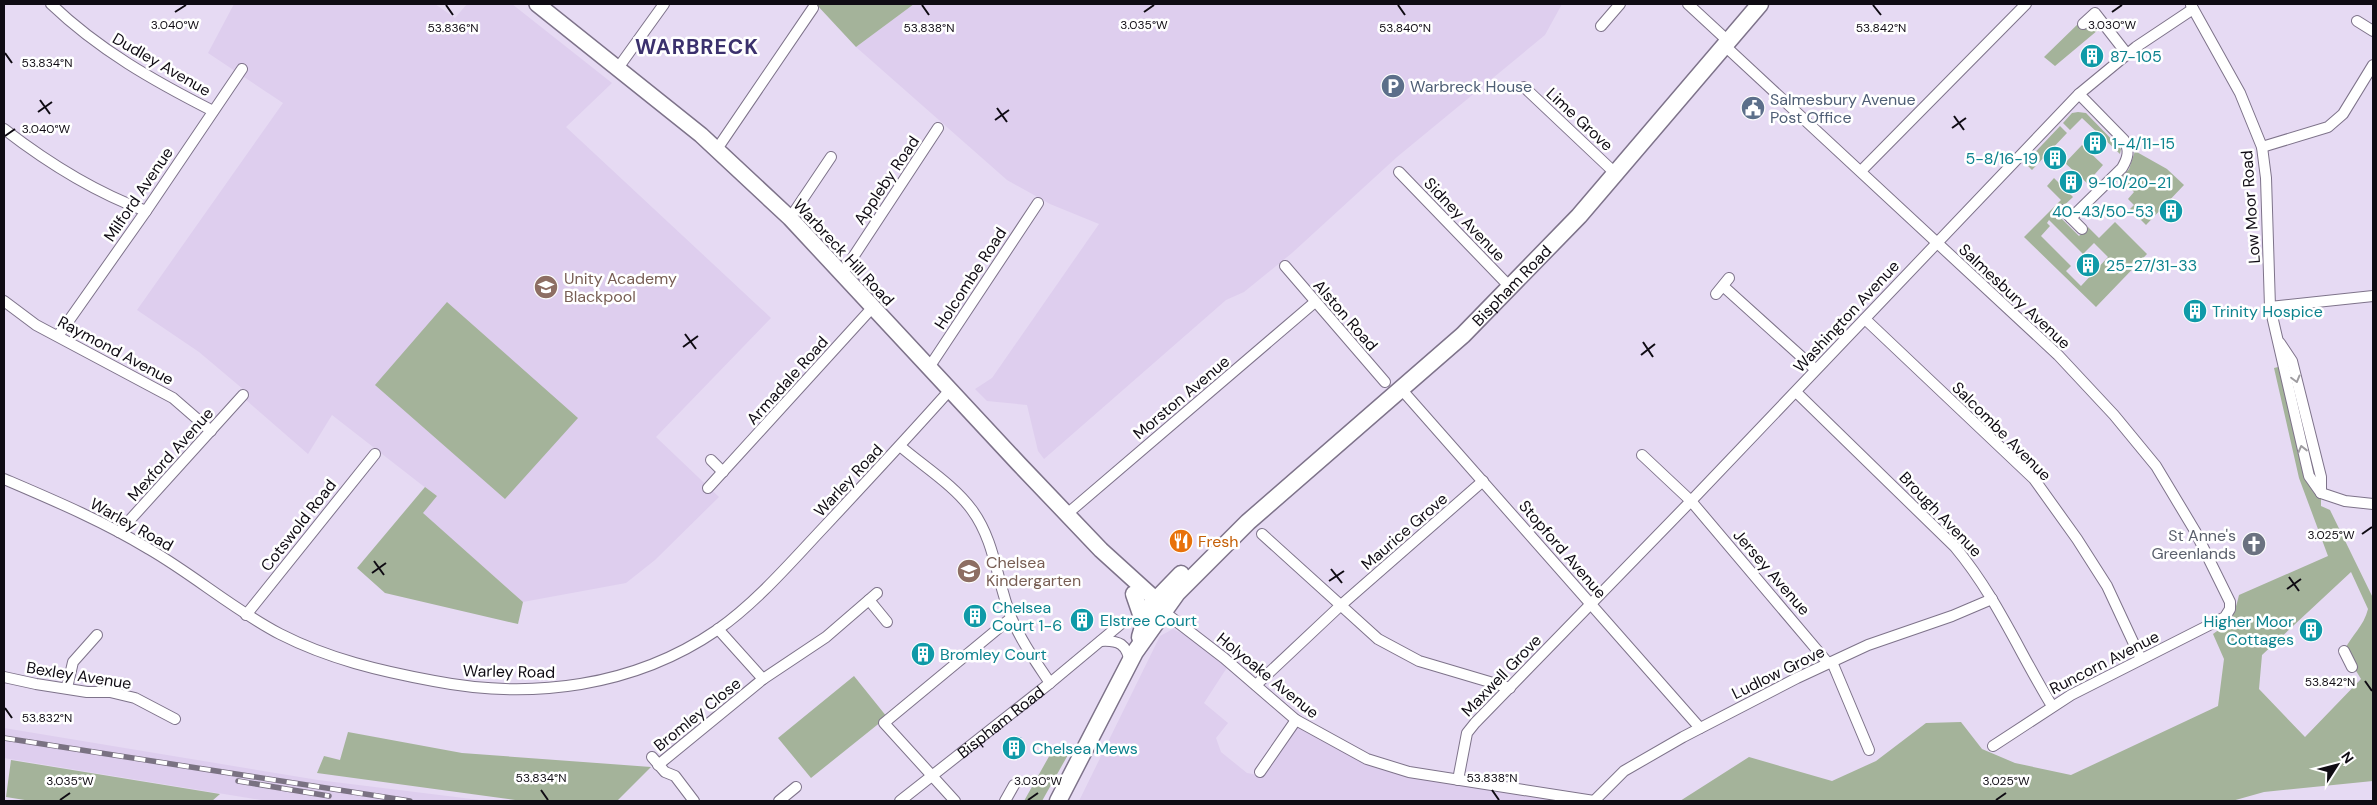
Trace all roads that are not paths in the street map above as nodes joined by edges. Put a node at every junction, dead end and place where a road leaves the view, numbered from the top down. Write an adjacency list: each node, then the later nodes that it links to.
1 (51, 4): 21 (street, Dudley Avenue)
2 (537, 4): 17 (main road, Warbreck Hill Road)
3 (664, 4): 17 (street)
4 (1620, 4): 12 (street)
5 (1688, 4): 14 (street, Salmesbury Avenue)
6 (1760, 4): 14 (main road, Bispham Road)
7 (2026, 4): 27 (street)
8 (2192, 6): 15 (street, Washington Avenue); 24 (street, Low Moor Road)
9 (813, 8): 25 (street)
10 (2357, 21): 13 (street)
11 (2083, 24): 15 (street)
12 (1601, 26)
13 (2373, 32)
14 (1726, 44): 27 (street, Salmesbury Avenue); 29 (main road, Bispham Road)
15 (2127, 54): 20 (street, Washington Avenue)
16 (2373, 65): 24 (street)
17 (618, 68): 25 (main road, Warbreck Hill Road)
18 (242, 69): 21 (street, Milford Avenue)
19 (1524, 87): 29 (street, Lime Grove)
20 (2078, 94): 34 (street); 36 (street, Washington Avenue)
21 (213, 111): 32 (street, Milford Avenue)
22 (938, 128): 38 (street, Appleby Road)
23 (4, 129): 32 (street)
24 (2262, 147): 45 (street, Low Moor Road)
25 (717, 149): 33 (main road, Warbreck Hill Road)
26 (831, 157): 33 (street)
27 (1861, 171): 36 (street, Salmesbury Avenue)
28 (1399, 172): 40 (street, Sidney Avenue)
29 (1615, 173): 40 (main road, Bispham Road)
30 (1038, 203): 48 (street, Holcombe Road)
31 (2063, 210): 34 (street)
32 (146, 211): 47 (street, Milford Avenue)
33 (790, 218): 38 (main road, Warbreck Hill Road)
34 (2071, 218): 35 (street)
35 (2082, 229)
36 (1936, 243): 46 (street, Washington Avenue); 76 (street, Salmesbury Avenue)
37 (1284, 266): 43 (street, Alston Road)
38 (842, 274): 44 (main road, Warbreck Hill Road)
39 (1722, 286): 49 (street)
40 (1510, 287): 52 (main road, Bispham Road)
41 (2373, 296): 45 (street)
42 (4, 301): 47 (street, Raymond Avenue)
43 (1315, 302): 50 (street, Alston Road); 66 (street, Morston Avenue)
44 (872, 308): 48 (main road, Warbreck Hill Road); 60 (street, Armadale Road)
45 (2270, 308): 65 (street, Low Moor Road)
46 (1865, 319): 49 (street, Washington Avenue); 87 (street, Salcombe Avenue)
47 (58, 336): 55 (street, Raymond Avenue)
48 (928, 369): 51 (main road, Warbreck Hill Road)
49 (1815, 369): 53 (street, Washington Avenue)
50 (1385, 382)
51 (949, 390): 56 (street, Warley Road); 66 (main road, Warbreck Hill Road)
52 (1402, 390): 62 (street, Stopford Avenue); 77 (main road, Bispham Road)
53 (1796, 392): 64 (street, Washington Avenue); 72 (street, Brough Avenue)
54 (243, 395): 55 (street, Mexford Avenue)
55 (211, 431): 67 (street, Mexford Avenue)
56 (900, 446): 79 (street); 82 (street, Warley Road)
57 (375, 454): 78 (street, Cotswold Road)
58 (1642, 455): 64 (street, Jersey Avenue)
59 (710, 460): 60 (street)
60 (723, 472): 63 (street, Armadale Road)
61 (4, 479): 67 (street, Warley Road)
62 (1483, 481): 74 (street, Stopford Avenue); 75 (street, Maurice Grove)
63 (708, 488)
64 (1691, 502): 74 (street, Washington Avenue); 88 (street, Jersey Avenue)
65 (2373, 504)
66 (1067, 514): 69 (main road, Warbreck Hill Road)
67 (120, 532): 78 (street, Warley Road)
68 (1262, 534): 75 (street)
69 (1101, 550): 71 (main road, Warbreck Hill Road); 77 (main road, Warbreck Hill Road)
70 (877, 593): 73 (street, Bromley Close)
71 (1134, 594): 77 (main road)
72 (1992, 599): 88 (street, Ludlow Grove); 96 (street, Brough Avenue)
73 (869, 600): 80 (street); 91 (street, Bromley Close)
74 (1592, 604): 95 (street, Maxwell Grove); 99 (street, Stopford Avenue)
75 (1340, 606): 93 (street, Maurice Grove); 95 (street)
76 (2230, 609): 87 (street, Runcorn Avenue)
77 (1152, 610): 86 (main road, Bispham Road); 86 (main road); 93 (street, Holyoake Avenue)
78 (246, 614): 82 (street, Warley Road)
79 (1011, 618): 92 (street); 103 (street)
80 (887, 622)
81 (1122, 623): 84 (street, Bispham Road)
82 (718, 629): 91 (street, Bromley Close)
83 (97, 635): 94 (street)
84 (1101, 641): 86 (street); 92 (street, Bispham Road)
85 (2344, 651): 89 (street)
86 (1132, 658): 112 (main road)
87 (2141, 659): 96 (street, Runcorn Avenue)
88 (1830, 662): 99 (street, Ludlow Grove); 101 (street, Jersey Avenue)
89 (2352, 667)
90 (4, 677): 94 (street, Bexley Avenue)
91 (762, 679): 107 (street, Bromley Close)
92 (1050, 683): 103 (street, Bispham Road)
93 (1256, 685): 98 (street, Holyoake Avenue)
94 (67, 688): 97 (street, Bexley Avenue)
95 (1510, 688): 104 (street, Maxwell Grove)
96 (2052, 706): 100 (street, Runcorn Avenue)
97 (176, 719)
98 (1296, 720): 102 (street); 104 (street, Holyoake Avenue)
99 (1700, 728): 113 (street, Ludlow Grove)
100 (1993, 746)
101 (1869, 750)
102 (1260, 772)
103 (933, 776): 109 (street, Bispham Road); 110 (street)
104 (1458, 780): 113 (street, Holyoake Avenue)
105 (1014, 785): 111 (street)
106 (796, 787): 108 (street)
107 (694, 801)
108 (779, 801)
109 (900, 801)
110 (955, 801)
111 (1006, 801)
112 (1058, 801)
113 (1594, 801)

